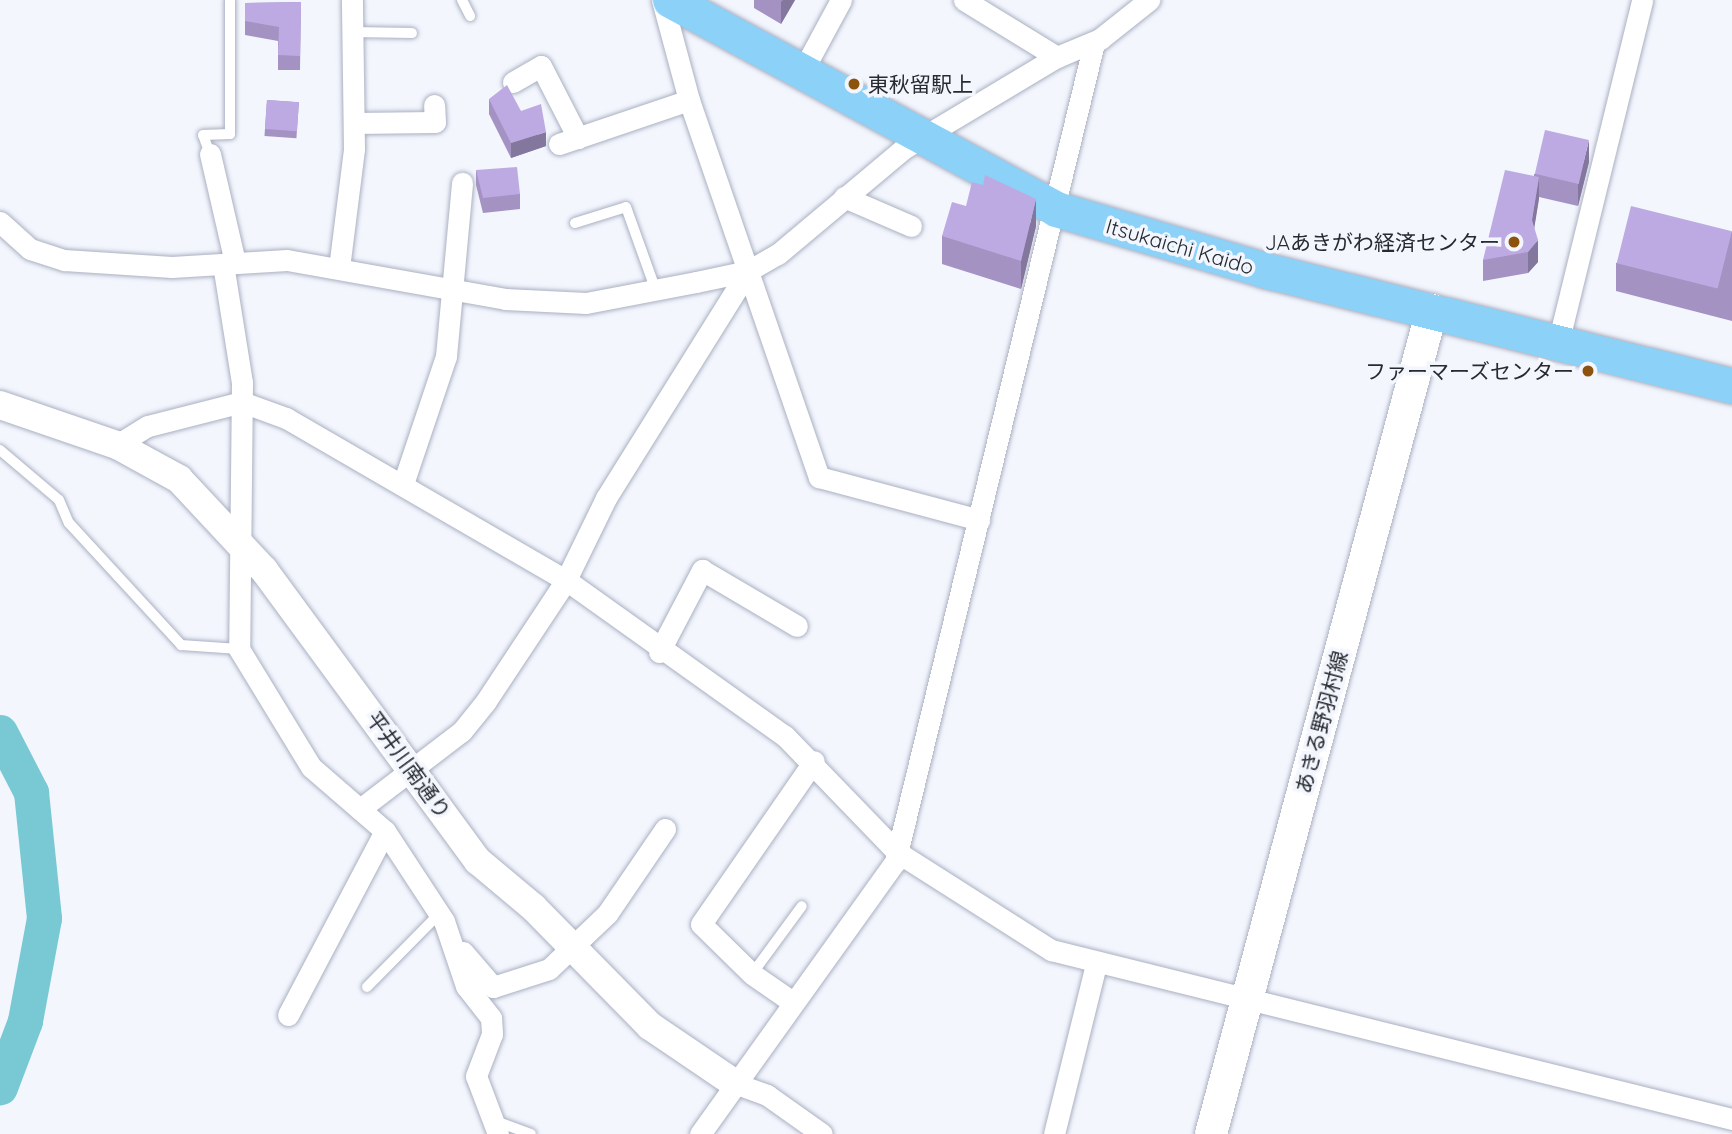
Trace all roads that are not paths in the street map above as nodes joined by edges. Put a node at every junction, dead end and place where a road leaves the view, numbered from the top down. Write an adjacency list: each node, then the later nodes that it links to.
1 (230, 0): 21 (lane)
2 (352, 0): 11 (street)
3 (462, 0): 10 (lane)
4 (662, 0): 17 (street)
5 (670, 0): 15 (main road, Itsukaichi Kaido)
6 (841, 0): 15 (street)
7 (964, 0): 14 (street)
8 (1149, 0): 13 (street)
9 (1642, 0): 34 (street)
10 (470, 16)
11 (352, 32): 12 (lane); 19 (street)
12 (412, 33)
13 (1094, 43): 14 (street); 24 (street)
14 (1057, 57): 20 (street)
15 (802, 72): 20 (main road, Itsukaichi Kaido)
16 (513, 82): 17 (street)
17 (689, 100): 30 (street)
18 (434, 105): 19 (street)
19 (354, 123): 29 (street)
20 (921, 139): 23 (street); 24 (main road, Itsukaichi Kaido)
21 (210, 154): 28 (street)
22 (462, 183): 31 (street)
23 (844, 197): 27 (street); 30 (street)
24 (1056, 209): 33 (main road, Itsukaichi Kaido); 41 (street)
25 (0, 222): 28 (street)
26 (575, 223): 32 (lane)
27 (911, 226)
28 (229, 263): 29 (street); 36 (street)
29 (340, 268): 31 (street)
30 (748, 271): 32 (street); 41 (street); 43 (street)
31 (454, 288): 32 (street); 40 (street)
32 (654, 288)
33 (1432, 310): 34 (main road, Itsukaichi Kaido); 59 (main road, あきる野羽村線)
34 (1558, 343): 35 (main road, Itsukaichi Kaido)
35 (1732, 386)
36 (242, 402): 38 (street); 40 (street); 42 (street)
37 (0, 405): 38 (street, 平井川南通り)
38 (117, 445): 42 (street, 平井川南通り)
39 (0, 450): 45 (lane)
40 (403, 484): 43 (street)
41 (979, 520): 52 (street)
42 (241, 542): 45 (street); 48 (street, 平井川南通り)
43 (566, 580): 46 (street); 48 (street)
44 (797, 626): 46 (street)
45 (239, 649): 49 (street)
46 (659, 652): 47 (street)
47 (814, 761): 52 (street); 57 (street)
48 (412, 767): 49 (street); 55 (street, 平井川南通り)
49 (360, 809): 51 (street)
50 (664, 829): 55 (street)
51 (385, 831): 54 (street); 61 (street)
52 (897, 852): 56 (street); 60 (street)
53 (802, 906): 57 (lane)
54 (442, 917): 55 (street); 58 (lane); 64 (street)
55 (572, 947): 62 (street, 平井川南通り)
56 (1096, 964): 59 (street); 68 (street)
57 (752, 974): 60 (street)
58 (367, 987)
59 (1247, 999): 63 (street); 69 (main road, あきる野羽村線)
60 (791, 1001): 62 (street)
61 (288, 1015)
62 (734, 1083): 65 (street, 平井川南通り); 67 (street)
63 (1732, 1119)
64 (498, 1128): 66 (lane)
65 (808, 1130)
66 (531, 1134)
67 (699, 1134)
68 (1054, 1134)
69 (1211, 1134)

